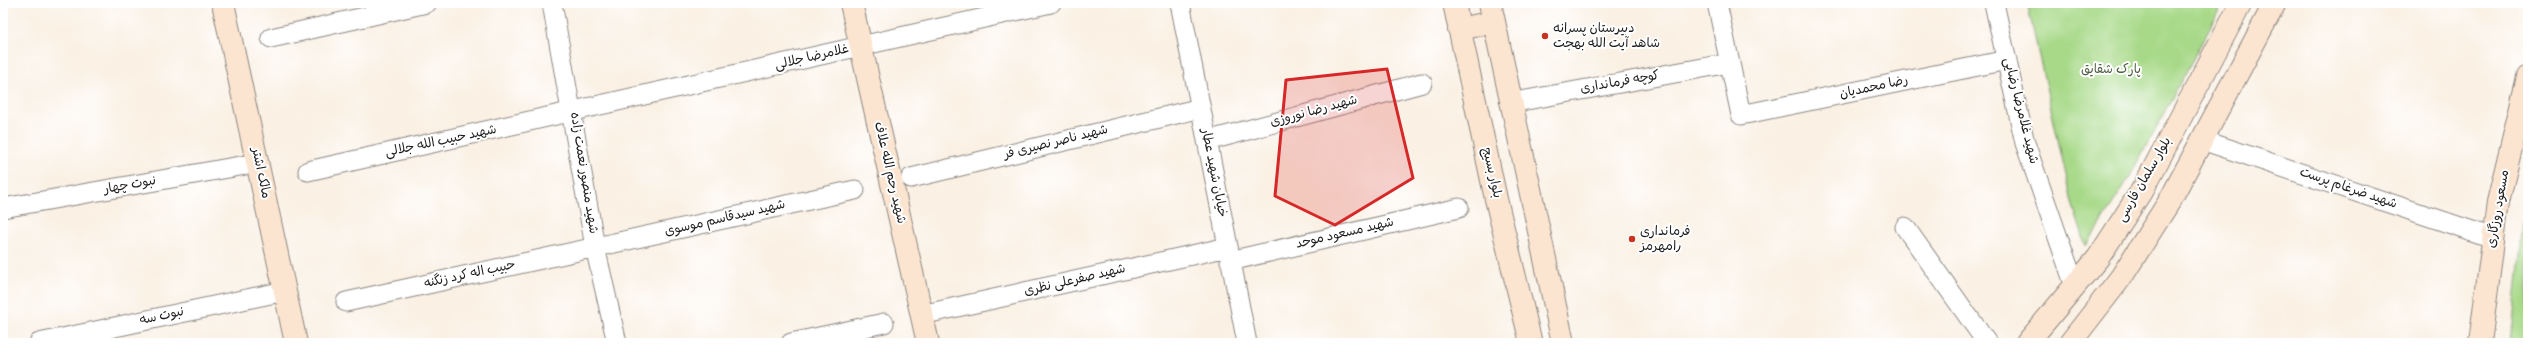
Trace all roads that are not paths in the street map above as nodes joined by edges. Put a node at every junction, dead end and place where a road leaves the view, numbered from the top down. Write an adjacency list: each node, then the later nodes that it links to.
1 (224, 3): 25 (main road, مالک اشتر)
2 (427, 3): 14 (street)
3 (552, 3): 22 (street, شهید منصور نعمت زاده)
4 (851, 3): 15 (main road, شهید رحم الله علاف)
5 (1051, 3): 15 (street, غلامرضا جلالی)
6 (1180, 3): 21 (street, خیابان شهید عطار)
7 (1454, 3): 13 (main road, بلوار بسیج)
8 (1717, 3): 17 (street)
9 (1994, 3): 16 (street, شهید غلامرضا رضایی)
10 (2241, 3): 35 (main road, بلوار سلمان فارسی)
11 (2275, 3): 23 (main road)
12 (1492, 12): 13 (main road); 20 (main road)
13 (1459, 28): 46 (main road, بلوار بسیج)
14 (271, 38)
15 (861, 47): 22 (street, غلامرضا جلالی); 38 (main road, شهید رحم الله علاف)
16 (2007, 60): 17 (street, رضا محمدیان); 35 (street, شهید غلامرضا رضایی)
17 (1730, 63): 20 (street, کوچه فرمانداری)
18 (2528, 77): 32 (main road, مسعود روزگاری)
19 (1422, 82): 24 (street, شهید رضا نوروزی)
20 (1510, 102): 47 (main road)
21 (1201, 108): 24 (street, خیابان شهید عطار); 27 (street, شهید ناصر نصیری فر)
22 (573, 113): 26 (street, شهید حبیب الله جلالی); 33 (street, شهید منصور نعمت زاده)
23 (2202, 140): 32 (street, شهید ضرغام پرست); 50 (main road)
24 (1207, 141): 34 (street, خیابان شهید عطار)
25 (257, 163): 29 (street, نبوت چهار); 36 (main road, مالک اشتر)
26 (308, 171)
27 (911, 178)
28 (854, 190): 33 (street, شهید سیدقاسم موسوی)
29 (3, 208)
30 (1459, 208): 34 (street, شهید مسعود موحد)
31 (1905, 228): 48 (street)
32 (2493, 238): 51 (main road, مسعود روزگاری)
33 (595, 248): 37 (street, حبیب اله کرد زنگنه); 42 (street, شهید منصور نعمت زاده)
34 (1229, 254): 38 (street, شهید صفرعلی نظری); 45 (street, خیابان شهید عطار)
35 (2075, 286): 49 (main road, بلوار سلمان فارسی)
36 (285, 291): 40 (street, نبوت سه); 41 (main road, مالک اشتر)
37 (346, 302)
38 (922, 315): 44 (main road, شهید رحم الله علاف)
39 (884, 323): 43 (street)
40 (39, 343)
41 (296, 343)
42 (617, 343)
43 (791, 343)
44 (928, 343)
45 (1247, 343)
46 (1531, 343)
47 (1563, 343)
48 (1987, 343)
49 (2027, 343)
50 (2070, 343)
51 (2480, 343)

